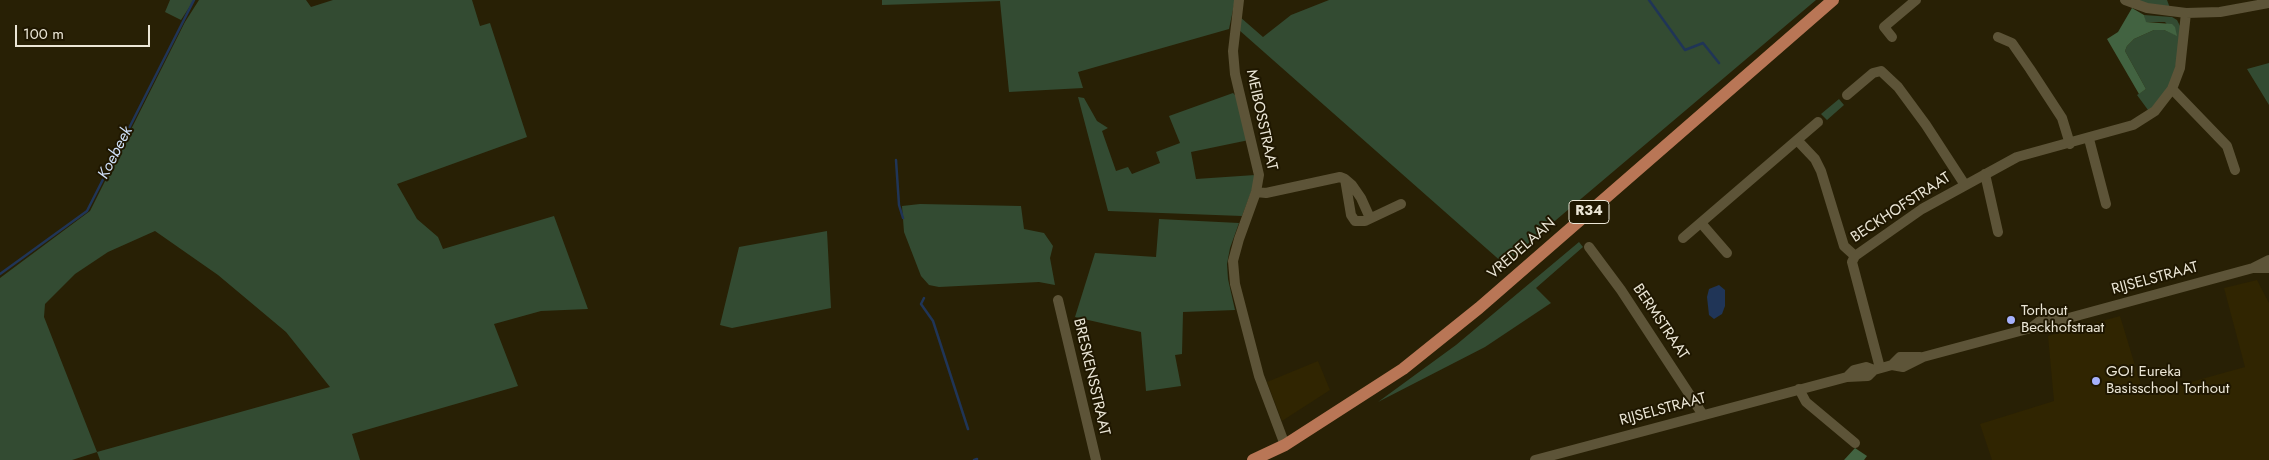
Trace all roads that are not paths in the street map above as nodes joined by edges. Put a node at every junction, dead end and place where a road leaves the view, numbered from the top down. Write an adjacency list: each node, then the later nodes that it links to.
1 (1238, 0): 19 (street, MEIBOSSTRAAT)
2 (1833, 0): 36 (main road, VREDELAAN / R34)
3 (1916, 0): 7 (street)
4 (2125, 0): 6 (street)
5 (2269, 3): 6 (street)
6 (2186, 13): 9 (street, BECKHOFSTRAAT)
7 (1892, 37)
8 (1998, 37): 14 (street)
9 (2172, 89): 12 (street, BECKHOFSTRAAT); 15 (street)
10 (1847, 95): 18 (street, BECKHOFSTRAAT)
11 (1818, 122): 13 (street)
12 (2089, 139): 14 (street, BECKHOFSTRAAT); 21 (street)
13 (1797, 140): 23 (street); 28 (street, BECKHOFSTRAAT)
14 (2070, 144): 16 (street, BECKHOFSTRAAT)
15 (2235, 170)
16 (1985, 174): 18 (street, BECKHOFSTRAAT); 24 (street)
17 (1345, 179): 19 (street); 22 (street); 22 (street)
18 (1965, 185): 28 (street, BECKHOFSTRAAT)
19 (1256, 192): 36 (street, MEIBOSSTRAAT)
20 (1400, 204): 22 (street)
21 (2106, 204)
22 (1370, 218)
23 (1700, 223): 25 (street); 27 (street)
24 (1998, 232)
25 (1683, 238)
26 (1589, 247): 35 (street, BERMSTRAAT)
27 (1727, 253)
28 (1855, 256): 33 (street, BECKHOFSTRAAT)
29 (2269, 260): 30 (street, RIJSELSTRAAT)
30 (2254, 268): 31 (street, RIJSELSTRAAT); 33 (street, RIJSELSTRAAT)
31 (2269, 268)
32 (1058, 300): 38 (street, BRESKENSSTRAAT)
33 (1877, 369): 34 (street, RIJSELSTRAAT)
34 (1799, 389): 35 (street, RIJSELSTRAAT); 37 (street)
35 (1703, 415): 41 (street, RIJSELSTRAAT)
36 (1284, 440): 39 (main road, VREDELAAN / R34); 40 (main road, VREDELAAN / R34)
37 (1855, 443)
38 (1096, 460)
39 (1246, 460)
40 (1253, 460)
41 (1535, 460)

